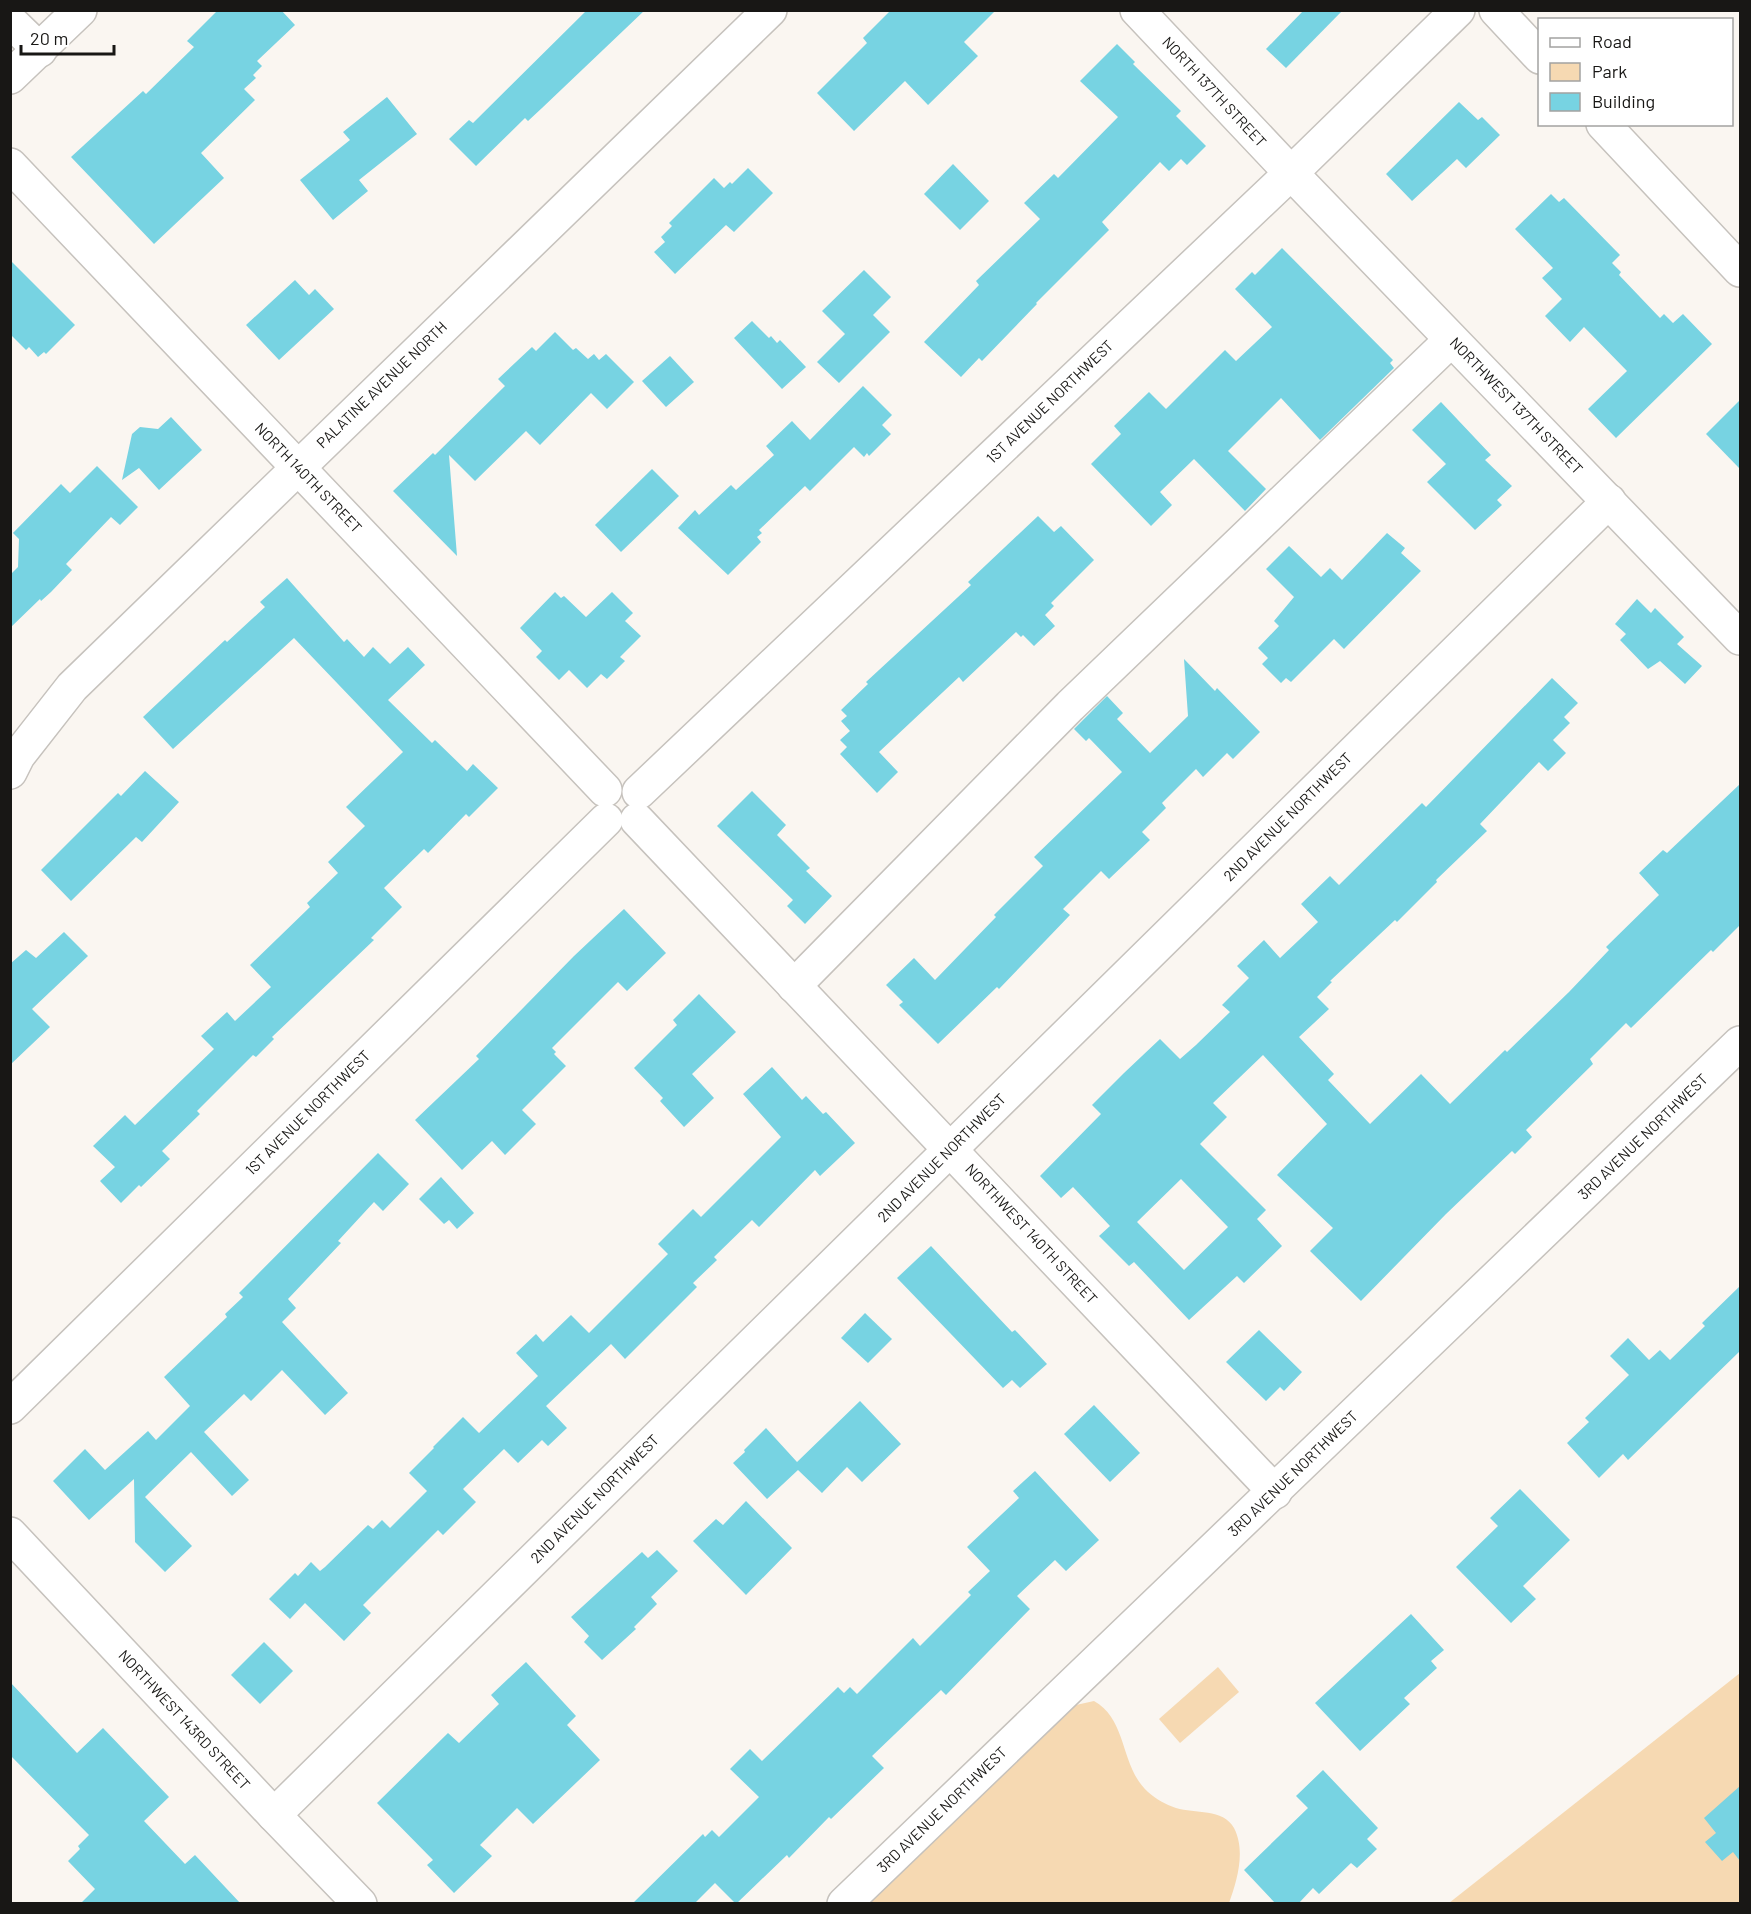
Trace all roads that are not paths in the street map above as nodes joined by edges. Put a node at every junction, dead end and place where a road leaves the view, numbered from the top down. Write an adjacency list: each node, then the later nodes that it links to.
1 (80, 10): 7 (street)
2 (770, 10): 15 (street, PALATINE AVENUE NORTH)
3 (1137, 10): 12 (street, NORTH 137TH STREET)
4 (1458, 10): 12 (street, 1ST AVENUE NORTHWEST)
5 (1496, 10): 8 (street)
6 (10, 21): 7 (street)
7 (40, 50): 9 (street)
8 (1538, 56)
9 (10, 77)
10 (1605, 126): 13 (street)
11 (10, 165): 15 (street, NORTH 140TH STREET)
12 (1291, 173): 14 (street, NORTHWEST 137TH STREET); 19 (street, 1ST AVENUE NORTHWEST)
13 (1740, 270)
14 (1451, 340): 16 (street, NORTHWEST 137TH STREET); 20 (street)
15 (297, 467): 18 (street, PALATINE AVENUE NORTH); 19 (street, NORTH 140TH STREET)
16 (1609, 501): 17 (street, NORTHWEST 137TH STREET); 22 (street, 2ND AVENUE NORTHWEST)
17 (1740, 639)
18 (10, 772)
19 (622, 806): 20 (street, NORTHWEST 140TH STREET); 23 (street, 1ST AVENUE NORTHWEST)
20 (794, 986): 22 (street, NORTHWEST 140TH STREET)
21 (1740, 1043): 24 (street, 3RD AVENUE NORTHWEST)
22 (951, 1150): 24 (street, NORTHWEST 140TH STREET); 26 (street, 2ND AVENUE NORTHWEST)
23 (10, 1407)
24 (1275, 1492): 28 (street, 3RD AVENUE NORTHWEST)
25 (10, 1534): 26 (street, NORTHWEST 143RD STREET)
26 (274, 1815): 27 (street, NORTHWEST 143RD STREET)
27 (360, 1904)
28 (844, 1904)

